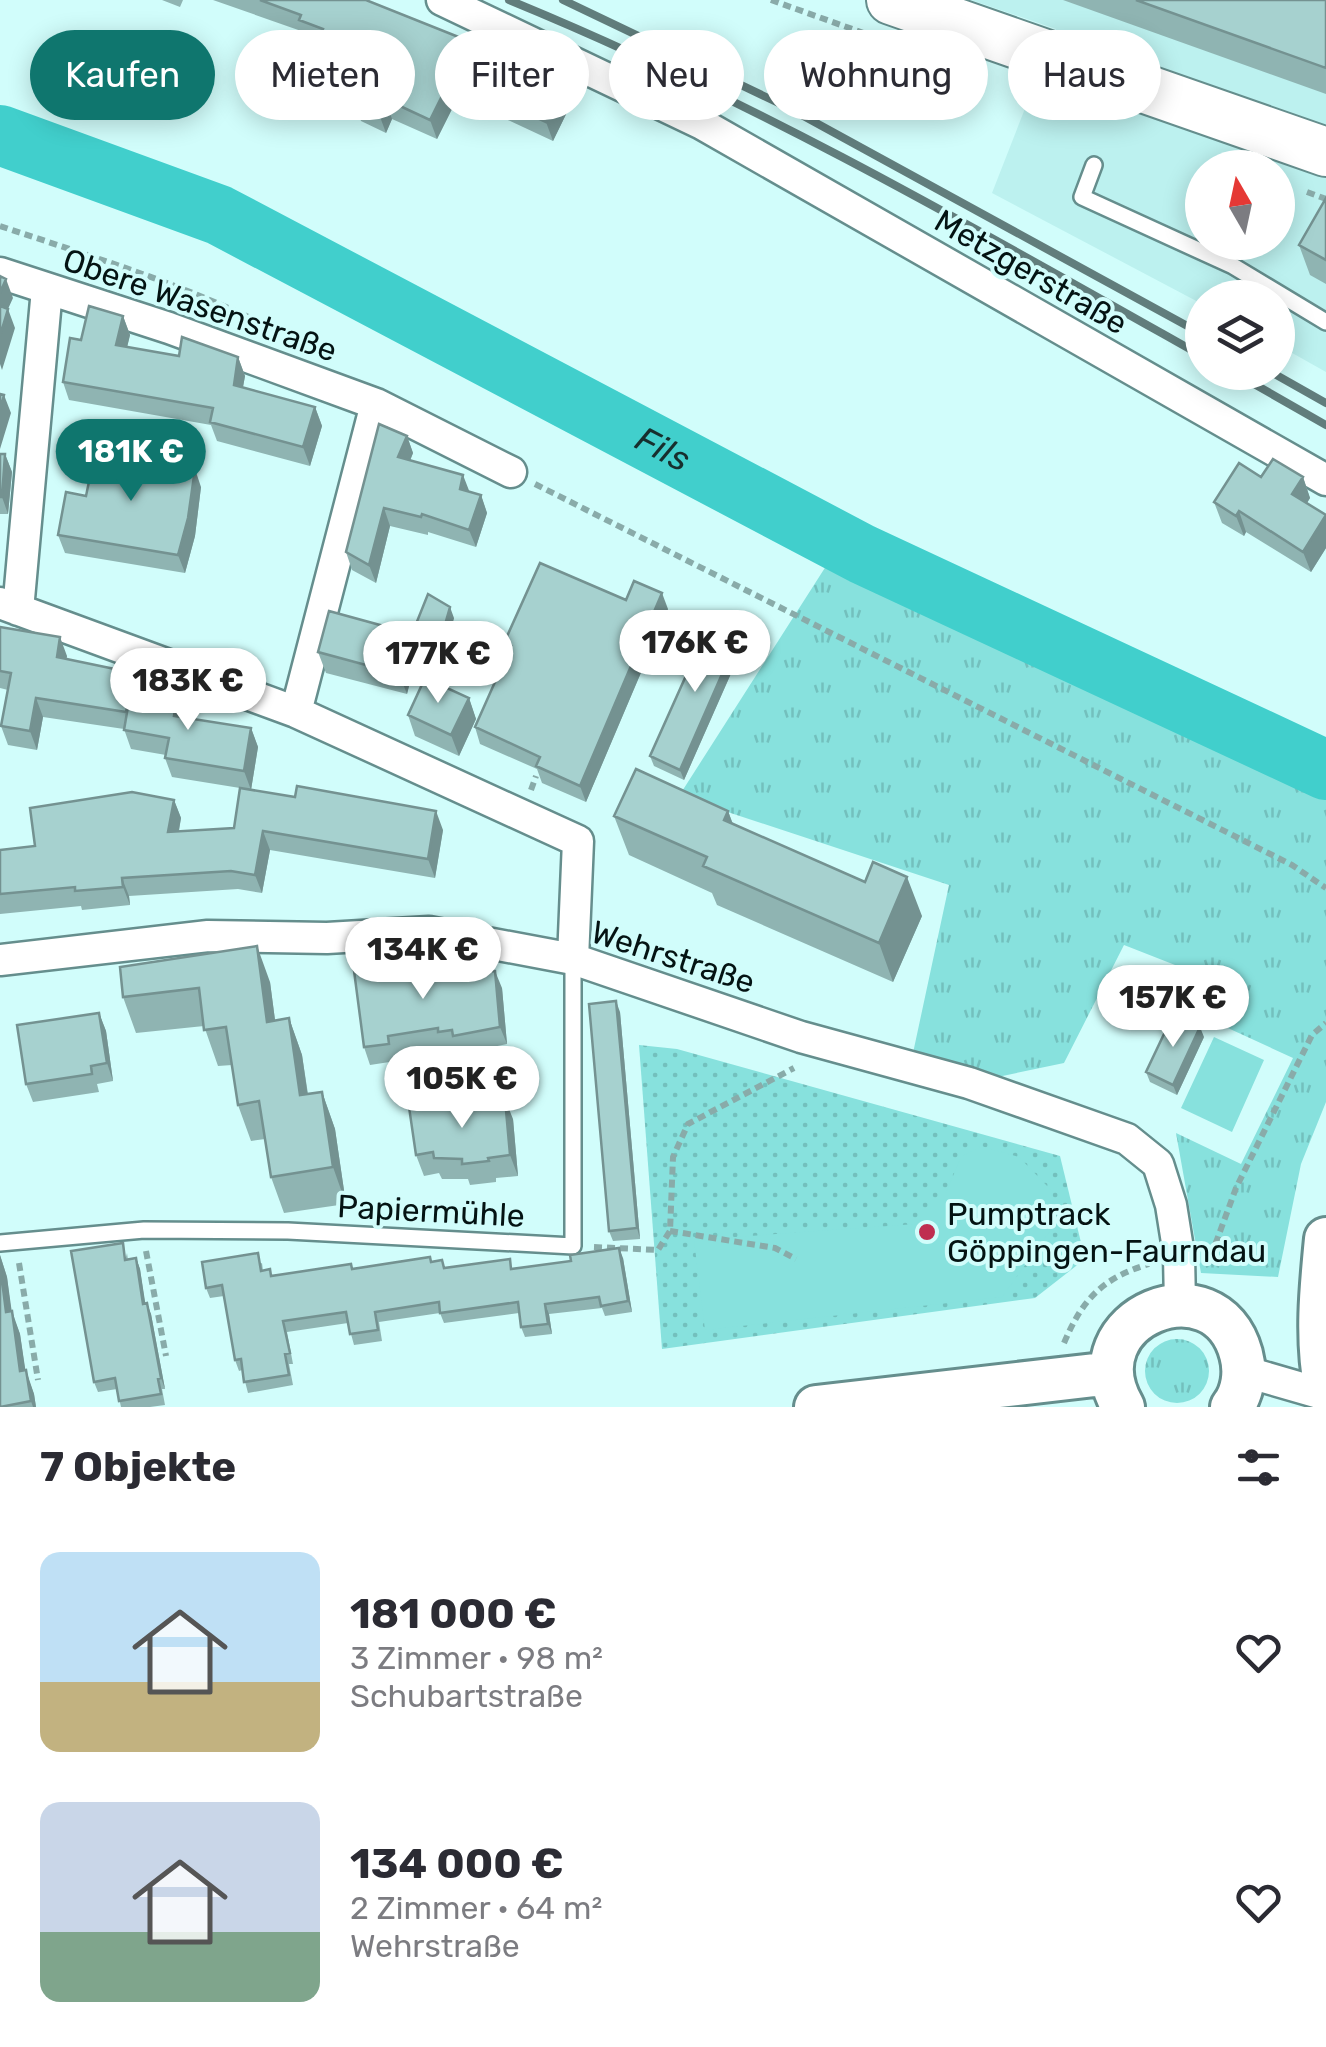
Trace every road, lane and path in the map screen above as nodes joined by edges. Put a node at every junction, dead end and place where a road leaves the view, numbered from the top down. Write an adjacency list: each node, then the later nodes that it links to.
1 (442, 0): 10 (street, Metzgerstraße)
2 (891, 0): 3 (main road)
3 (1326, 152)
4 (1094, 165): 7 (lane)
5 (0, 273): 6 (street, Obere Wasenstraße)
6 (47, 289): 8 (street, Obere Wasenstraße); 11 (street)
7 (1326, 322)
8 (376, 404): 9 (street, Obere Wasenstraße); 12 (street)
9 (511, 472): 13 (path)
10 (1326, 480)
11 (9, 607): 12 (street)
12 (296, 712): 15 (street)
13 (1326, 888)
14 (0, 960): 15 (street, Wehrstraße)
15 (573, 960): 16 (street, Wehrstraße); 20 (lane, Papiermühle)
16 (801, 1037): 17 (path); 23 (street, Wehrstraße)
17 (670, 1231): 20 (path); 22 (path)
18 (1326, 1240): 28 (street)
19 (8, 1243): 20 (lane, Papiermühle); 25 (path)
20 (572, 1246)
21 (145, 1249): 24 (path)
22 (796, 1258)
23 (1180, 1304): 26 (street); 27 (street)
24 (166, 1356)
25 (38, 1380)
26 (1238, 1389): 28 (street)
27 (1117, 1390): 29 (street)
28 (1326, 1392)
29 (816, 1407)

